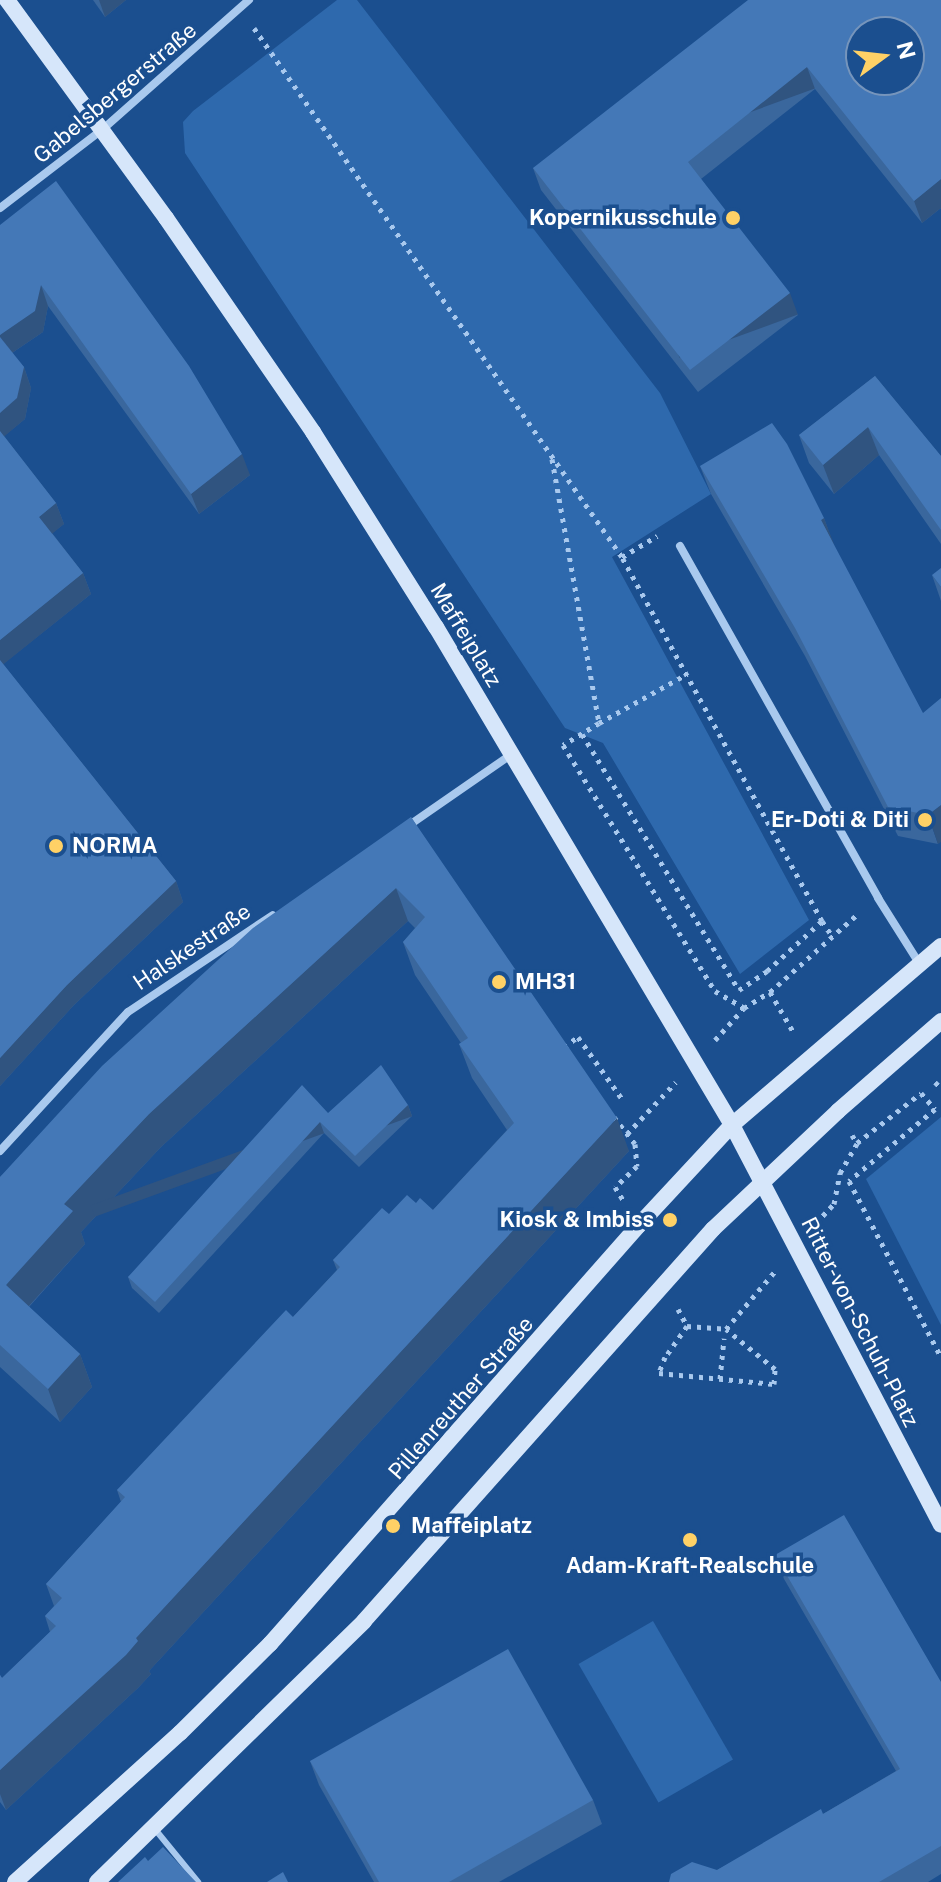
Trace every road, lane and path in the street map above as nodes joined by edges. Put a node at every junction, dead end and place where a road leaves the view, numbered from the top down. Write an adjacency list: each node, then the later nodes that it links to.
1 (7, 0): 4 (main road, Maffeiplatz)
2 (249, 0): 3 (street, Gabelsbergerstraße)
3 (240, 7): 4 (street, Gabelsbergerstraße); 6 (path)
4 (103, 129): 5 (street, Gabelsbergerstraße); 12 (main road, Maffeiplatz)
5 (0, 208)
6 (552, 459): 8 (path); 10 (path)
7 (680, 546): 8 (path); 14 (street)
8 (622, 557): 9 (path)
9 (687, 674): 10 (path); 16 (path)
10 (599, 723): 11 (path)
11 (582, 734): 16 (path); 20 (path)
12 (512, 753): 13 (street); 28 (main road, Maffeiplatz)
13 (402, 831)
14 (878, 898): 17 (path); 19 (street)
15 (285, 907): 29 (street, Halskestraße)
16 (822, 921): 17 (path)
17 (832, 936): 20 (path)
18 (941, 946): 19 (main road, Pillenreuther Straße)
19 (919, 963): 24 (main road, Pillenreuther Straße)
20 (770, 992): 24 (path)
21 (941, 1021): 27 (main road)
22 (555, 1034): 23 (path)
23 (564, 1047)
24 (808, 1056): 28 (main road, Pillenreuther Straße)
25 (592, 1057): 26 (path)
26 (623, 1100)
27 (838, 1111): 30 (main road); 34 (path)
28 (732, 1125): 30 (main road, Maffeiplatz); 40 (main road, Pillenreuther Straße)
29 (0, 1151)
30 (764, 1181): 38 (main road, Ritter-von-Schuh-Platz); 39 (main road)
31 (687, 1326): 32 (path)
32 (726, 1329)
33 (724, 1338): 36 (path)
34 (941, 1357)
35 (672, 1375): 36 (path)
36 (720, 1379): 37 (path)
37 (767, 1383)
38 (941, 1525)
39 (154, 1828): 41 (main road); 42 (lane)
40 (15, 1882)
41 (97, 1882)
42 (198, 1882)

